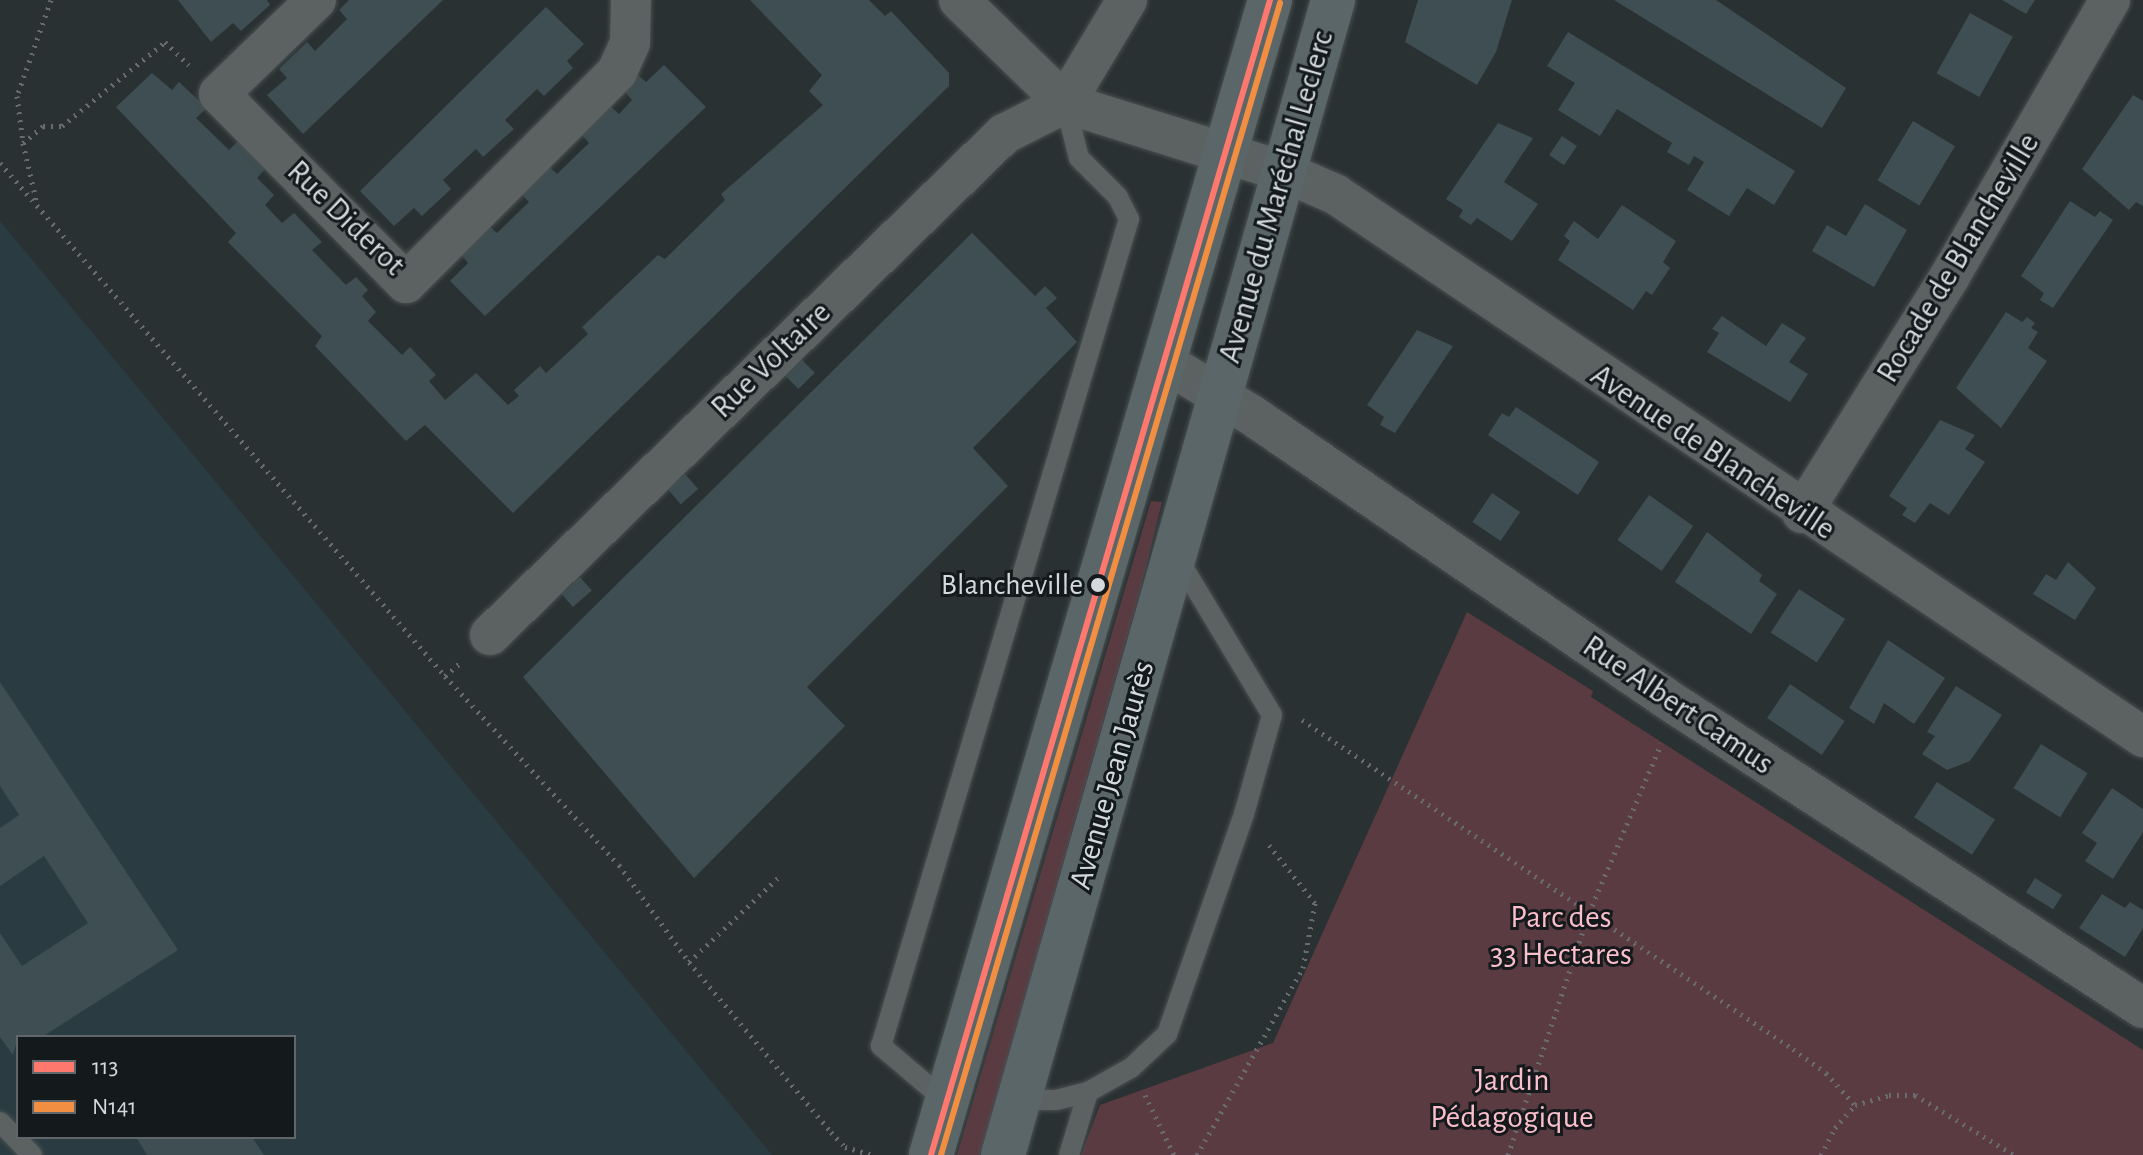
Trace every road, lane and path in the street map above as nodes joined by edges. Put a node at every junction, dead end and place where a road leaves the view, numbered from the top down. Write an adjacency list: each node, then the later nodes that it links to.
1 (51, 0): 13 (path)
2 (316, 0): 11 (street)
3 (631, 0): 11 (street, Rue Diderot)
4 (959, 0): 12 (street)
5 (1127, 0): 12 (street)
6 (1270, 0): 14 (main road, Avenue du Maréchal Leclerc)
7 (1309, 0): 10 (street)
8 (1333, 0): 10 (main road, Avenue du Maréchal Leclerc)
9 (2110, 0): 20 (street, Rocade de Blancheville)
10 (1317, 54): 16 (main road, Avenue du Maréchal Leclerc)
11 (219, 94): 13 (path)
12 (1065, 103): 14 (street, Avenue de Blancheville); 22 (street, Rue Voltaire); 34 (lane)
13 (23, 143): 17 (path)
14 (1227, 157): 16 (street, Avenue de Blancheville); 18 (main road, Avenue du Maréchal Leclerc)
15 (0, 163): 17 (path)
16 (1282, 171): 19 (main road, Avenue du Maréchal Leclerc); 20 (street, Avenue de Blancheville)
17 (38, 207): 29 (path)
18 (1166, 363): 19 (street, Rue Albert Camus); 34 (main road, Avenue Jean Jaurès)
19 (1219, 394): 21 (main road, Avenue Jean Jaurès); 23 (street, Rue Albert Camus)
20 (1802, 513): 25 (street, Avenue de Blancheville)
21 (1175, 554): 24 (lane); 33 (main road, Avenue Jean Jaurès)
22 (490, 635)
23 (1673, 703): 28 (path); 30 (street, Rue Albert Camus)
24 (1272, 715): 26 (lane); 28 (path)
25 (2143, 737)
26 (1244, 814): 31 (lane); 45 (path)
27 (781, 875): 29 (path)
28 (1589, 913): 35 (path); 46 (path)
29 (689, 962): 40 (path)
30 (2143, 1008)
31 (1131, 1068): 32 (lane); 44 (path)
32 (1088, 1092): 33 (lane); 43 (lane)
33 (1019, 1100): 42 (main road, Avenue Jean Jaurès)
34 (947, 1102): 41 (main road, Avenue Jean Jaurès)
35 (1855, 1105): 47 (path); 48 (path)
36 (0, 1122): 37 (lane)
37 (16, 1138)
38 (16, 1139): 39 (lane)
39 (32, 1155)
40 (873, 1155)
41 (931, 1155)
42 (1003, 1155)
43 (1069, 1155)
44 (1174, 1155)
45 (1197, 1155)
46 (1508, 1155)
47 (1821, 1155)
48 (2014, 1155)

